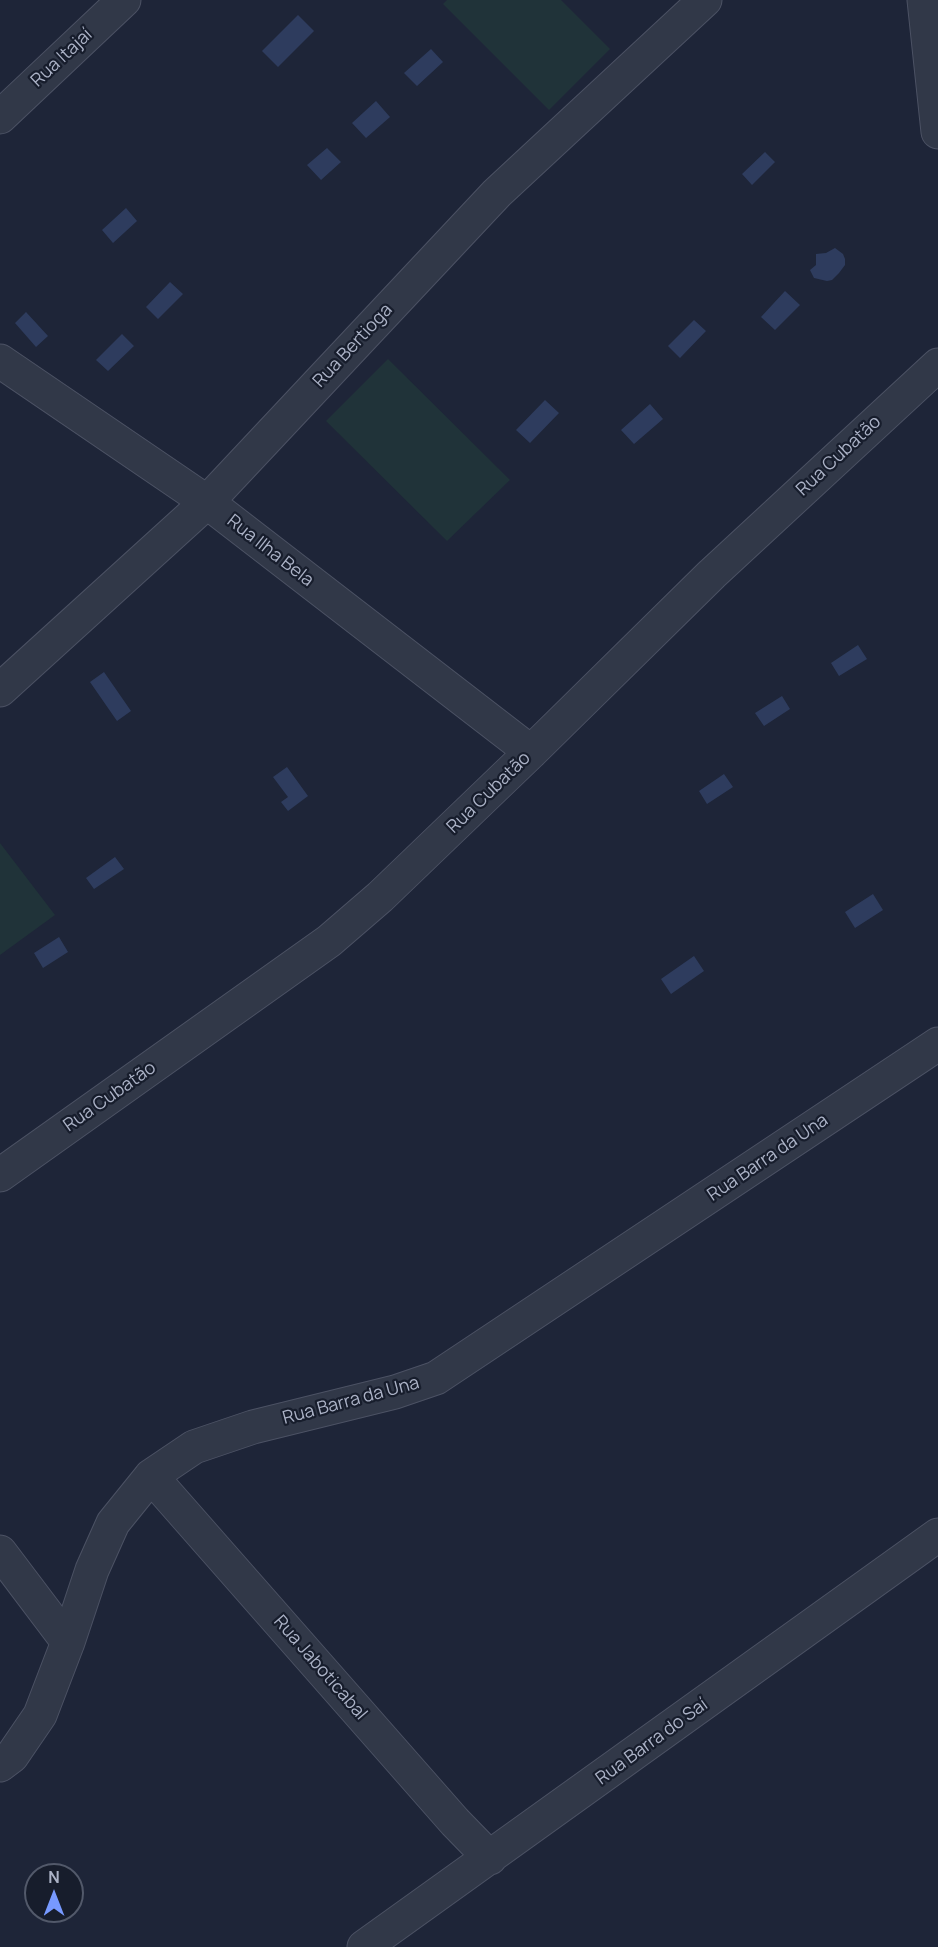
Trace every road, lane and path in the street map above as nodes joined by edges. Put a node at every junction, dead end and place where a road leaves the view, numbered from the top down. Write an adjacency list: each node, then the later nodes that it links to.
1 (124, 0): 4 (street, Rua Itajaí)
2 (705, 0): 8 (street, Rua Bertioga)
3 (924, 0): 5 (street)
4 (0, 117)
5 (938, 132)
6 (0, 361): 8 (street, Rua Ilha Bela)
7 (938, 365): 10 (street, Rua Cubatão)
8 (207, 502): 9 (street, Rua Bertioga); 10 (street, Rua Ilha Bela)
9 (0, 690)
10 (531, 752): 12 (street, Rua Cubatão)
11 (938, 1044): 13 (street, Rua Barra da Una)
12 (0, 1175)
13 (151, 1476): 16 (street, Rua Barra da Una); 18 (street, Rua Jaboticabal)
14 (938, 1535): 18 (street, Rua Barra do Saí)
15 (0, 1552): 16 (street)
16 (68, 1642): 17 (street, Rua Barra da Una)
17 (0, 1765)
18 (490, 1858): 19 (street, Rua Barra do Saí)
19 (364, 1947)

